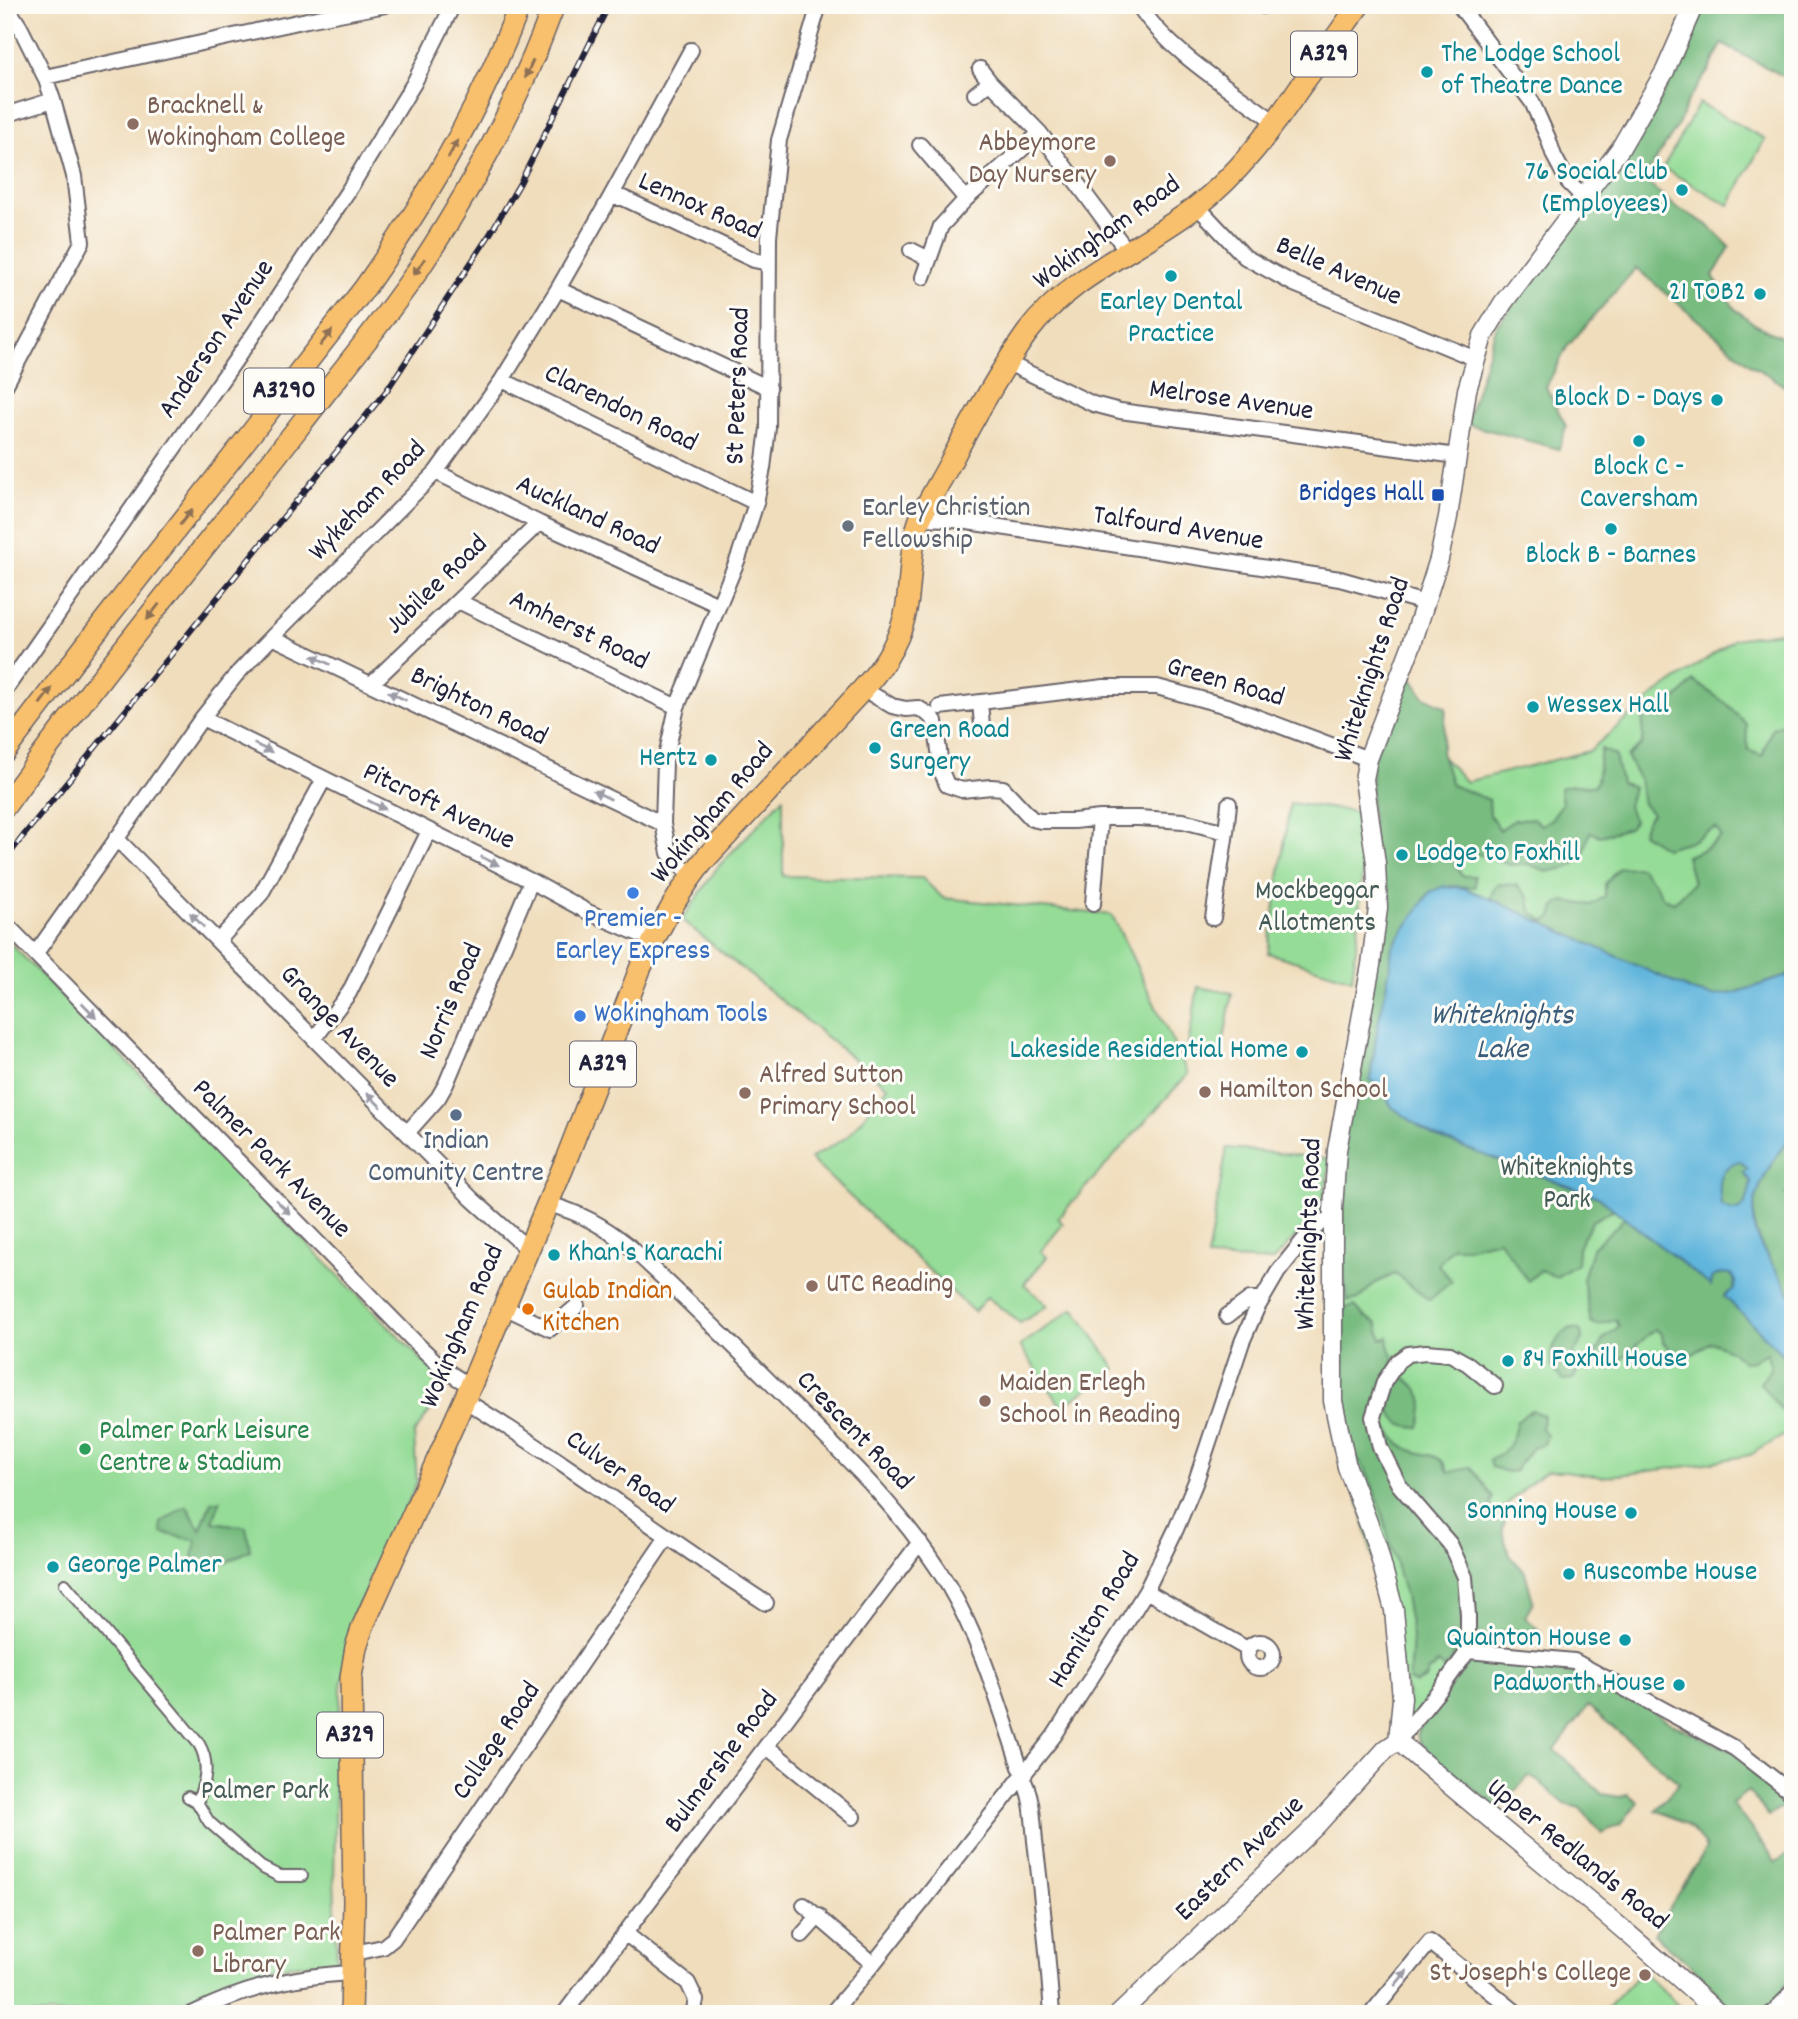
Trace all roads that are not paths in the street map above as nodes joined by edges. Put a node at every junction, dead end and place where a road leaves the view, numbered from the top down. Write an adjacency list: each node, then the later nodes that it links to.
1 (6, 5): 13 (street)
2 (386, 5): 13 (street)
3 (453, 5): 47 (street, Anderson Avenue)
4 (520, 5): 53 (main road, A3290, one-way to 4)
5 (554, 5): 57 (main road, A3290, one-way to 57)
6 (819, 5): 28 (street, St Peters Road)
7 (1138, 5): 18 (street)
8 (1359, 5): 18 (main road, Wokingham Road / A329)
9 (1459, 5): 21 (street)
10 (1693, 5): 21 (street, Whiteknights Road)
11 (691, 50): 22 (street, Wykeham Road)
12 (980, 69): 14 (street)
13 (45, 77): 16 (street)
14 (990, 82): 15 (street); 19 (street)
15 (975, 94)
16 (54, 100): 17 (street); 34 (street)
17 (5, 115)
18 (1276, 123): 24 (main road, Wokingham Road / A329)
19 (1040, 133): 23 (street); 26 (street)
20 (920, 145): 23 (street)
21 (1583, 197): 31 (street, Whiteknights Road)
22 (610, 198): 28 (street, Lennox Road); 30 (street, Wykeham Road)
23 (966, 200): 27 (street)
24 (1197, 206): 26 (main road, Wokingham Road / A329); 31 (street, Belle Avenue)
25 (911, 250): 27 (street)
26 (1128, 252): 32 (main road, Wokingham Road / A329)
27 (929, 259): 29 (street)
28 (768, 263): 35 (street, St Peters Road)
29 (923, 277)
30 (558, 289): 33 (street, Wykeham Road); 35 (street)
31 (1476, 359): 36 (street, Whiteknights Road)
32 (1008, 363): 36 (street, Melrose Avenue); 39 (main road, Wokingham Road / A329)
33 (502, 380): 37 (street, Wykeham Road); 38 (street, Clarendon Road)
34 (5, 386)
35 (769, 388): 38 (street, St Peters Road)
36 (1457, 456): 42 (street, Whiteknights Road)
37 (436, 472): 40 (street, Auckland Road); 44 (street, Wykeham Road)
38 (756, 503): 43 (street, St Peters Road)
39 (921, 518): 42 (street, Talfourd Avenue); 46 (main road, Wokingham Road / A329)
40 (539, 523): 41 (street, Jubilee Road); 43 (street, Auckland Road)
41 (458, 601): 45 (street, Jubilee Road); 49 (street, Amherst Road)
42 (1425, 603): 54 (street, Whiteknights Road)
43 (718, 605): 49 (street, St Peters Road)
44 (272, 637): 45 (street, Brighton Road, one-way to 44); 51 (street, Wykeham Road)
45 (371, 684): 59 (street, Brighton Road, one-way to 45)
46 (863, 689): 58 (street); 63 (main road, Wokingham Road / A329)
47 (5, 690)
48 (980, 702): 50 (street, Green Road); 52 (street); 54 (street, Green Road)
49 (677, 707): 59 (street, St Peters Road)
50 (940, 707)
51 (202, 718): 55 (street, Pitcroft Avenue, one-way to 55); 62 (street, Wykeham Road)
52 (982, 725)
53 (5, 751)
54 (1368, 759): 74 (street, Whiteknights Road)
55 (324, 779): 60 (street, Pitcroft Avenue, one-way to 60); 69 (street)
56 (1229, 804): 61 (street)
57 (5, 806)
58 (1100, 818): 61 (street); 65 (street)
59 (663, 824): 63 (street, St Peters Road)
60 (429, 831): 64 (street, Pitcroft Avenue, one-way to 64); 71 (street)
61 (1226, 832): 66 (street)
62 (116, 838): 69 (street, Grange Avenue, one-way to 62); 70 (street, Wykeham Road)
63 (691, 876): 68 (main road, Wokingham Road / A329)
64 (531, 881): 68 (street, Pitcroft Avenue); 72 (street, Norris Road)
65 (1093, 904)
66 (1213, 918)
67 (5, 923): 70 (street, Palmer Park Avenue)
68 (653, 940): 73 (main road, Wokingham Road / A329)
69 (218, 941): 71 (street, Grange Avenue)
70 (39, 957): 81 (street, Palmer Park Avenue, one-way to 81)
71 (314, 1039): 72 (street, Grange Avenue, one-way to 71)
72 (407, 1133): 75 (street, Grange Avenue)
73 (548, 1204): 75 (main road, Wokingham Road / A329); 83 (street, Crescent Road)
74 (1333, 1217): 76 (street, Hamilton Road); 89 (street, Whiteknights Road)
75 (528, 1250): 78 (main road, Wokingham Road / A329)
76 (1261, 1299): 79 (street); 85 (street, Hamilton Road)
77 (577, 1306): 78 (street)
78 (504, 1307): 81 (main road, Wokingham Road / A329)
79 (1227, 1316)
80 (1495, 1386): 88 (street)
81 (467, 1393): 82 (street, Culver Road); 99 (main road, Wokingham Road / A329)
82 (667, 1537): 86 (street, Culver Road); 99 (street, College Road)
83 (920, 1542): 90 (street, Bulmershe Road); 91 (street, Crescent Road)
84 (65, 1584): 94 (street)
85 (1146, 1591): 87 (street); 91 (street, Hamilton Road)
86 (766, 1603)
87 (1249, 1650)
88 (1468, 1651): 89 (street); 92 (street)
89 (1398, 1741): 108 (street, Eastern Avenue); 111 (street, Upper Redlands Road)
90 (766, 1746): 93 (street); 97 (street, Bulmershe Road)
91 (1023, 1776): 100 (street, Hamilton Road); 107 (street, Crescent Road)
92 (1793, 1796)
93 (853, 1816)
94 (302, 1876)
95 (804, 1905): 96 (street)
96 (819, 1916): 98 (street); 100 (street)
97 (625, 1933): 104 (street, Bulmershe Road); 105 (street)
98 (802, 1935)
99 (354, 1963): 102 (street, College Road); 103 (main road, Wokingham Road / A329)
100 (873, 1964): 106 (street, Hamilton Road)
101 (1793, 1992): 112 (street)
102 (192, 2014)
103 (351, 2014)
104 (564, 2014)
105 (693, 2014)
106 (831, 2014)
107 (1052, 2014)
108 (1119, 2014)
109 (1371, 2014): 110 (street, one-way to 110)
110 (1518, 2014)
111 (1719, 2014)
112 (1771, 2014)

